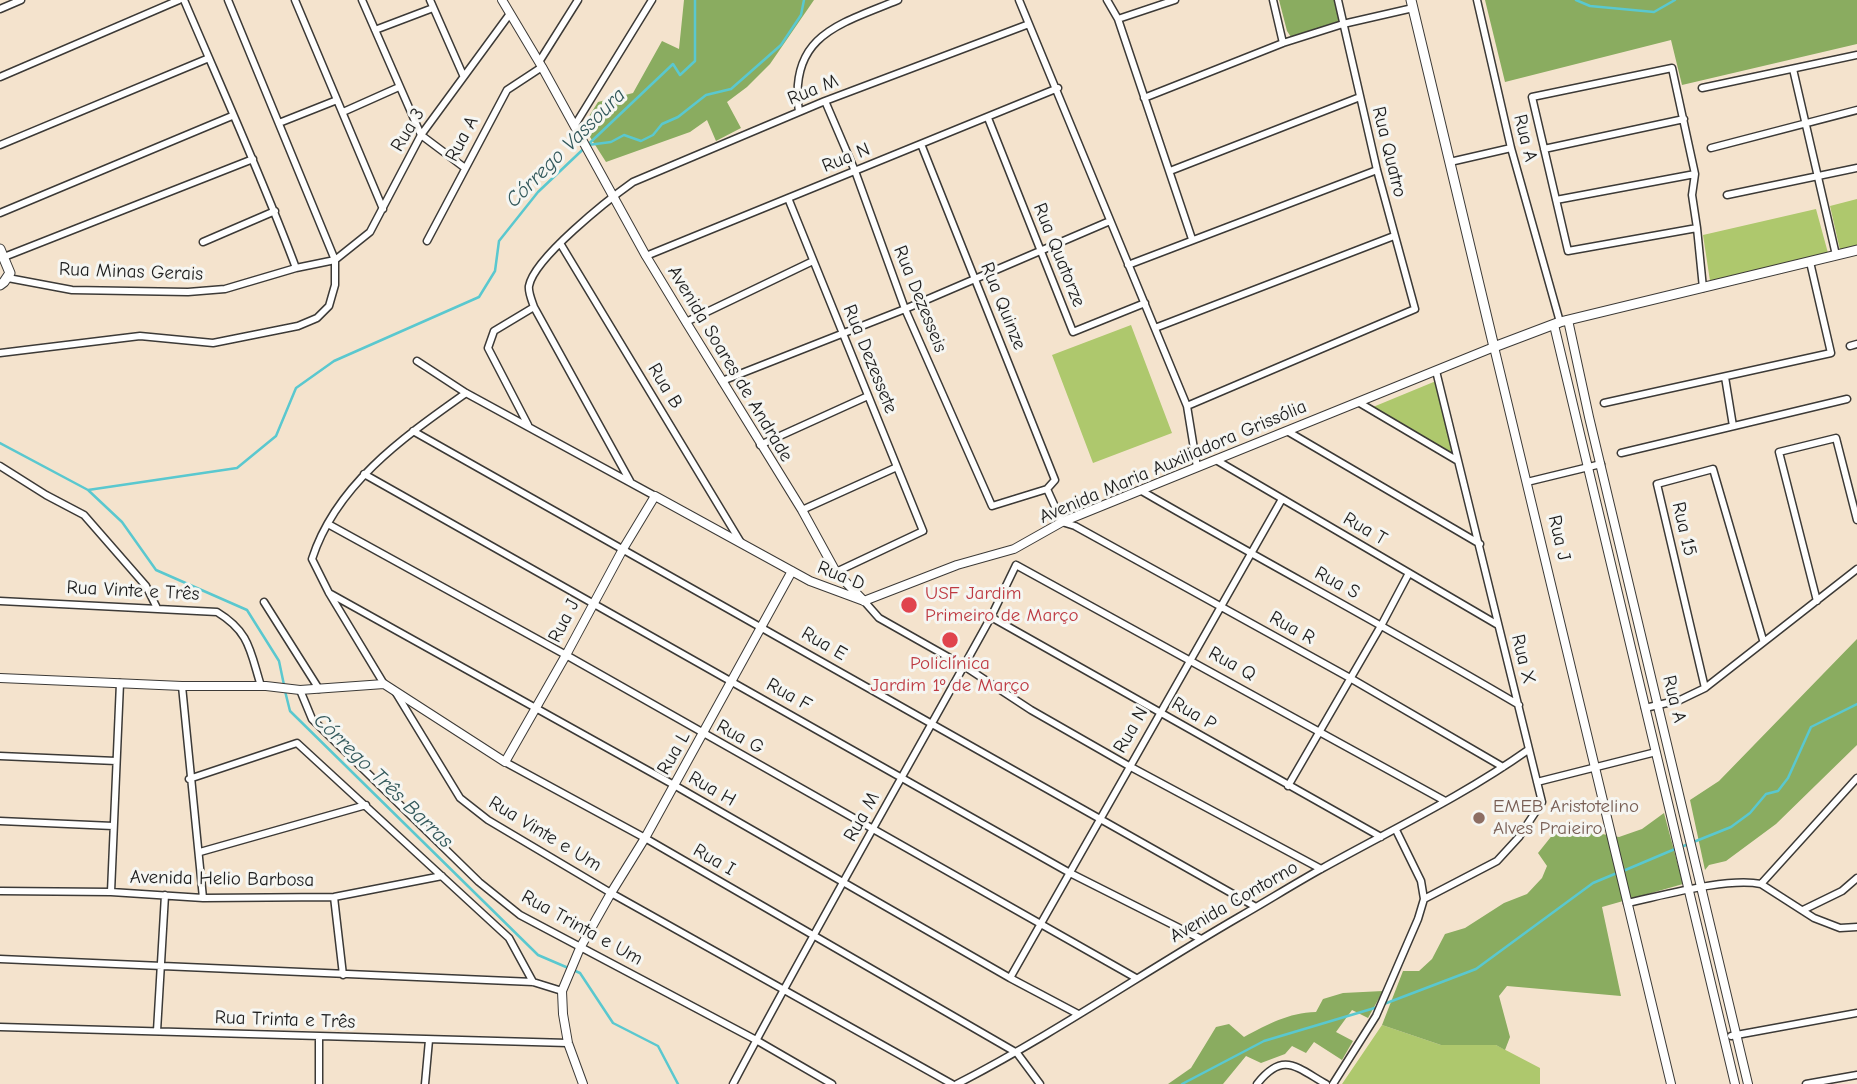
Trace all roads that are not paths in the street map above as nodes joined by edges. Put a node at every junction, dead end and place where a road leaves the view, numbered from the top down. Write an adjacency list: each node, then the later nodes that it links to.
1 (21, 0): 20 (street)
2 (179, 0): 32 (street)
3 (184, 0): 28 (street)
4 (228, 0): 46 (street)
5 (295, 0): 38 (street)
6 (362, 0): 25 (street)
7 (430, 0): 19 (street)
8 (502, 0): 21 (street, Avenida Soares de Andrade)
9 (578, 0): 29 (street)
10 (652, 0): 48 (street)
11 (898, 0): 42 (street)
12 (1019, 0): 23 (street)
13 (1107, 0): 22 (street)
14 (1175, 0): 22 (street)
15 (1273, 0): 26 (street)
16 (1338, 0): 24 (street, Rua Quatro)
17 (1477, 0): 52 (street, Rua A)
18 (1412, 4): 24 (street); 56 (main road, Rua J)
19 (433, 8): 25 (street); 31 (street)
20 (0, 9)
21 (509, 15): 29 (street, Avenida Soares de Andrade); 31 (street, Rua 3)
22 (1118, 19): 37 (street)
23 (1029, 24): 34 (street); 39 (street, Rua M)
24 (1343, 24): 26 (street); 36 (street, Rua Quatro)
25 (375, 30): 33 (street)
26 (1283, 43): 37 (street)
27 (1857, 55): 30 (street)
28 (209, 58): 43 (street); 51 (street)
29 (540, 65): 48 (street, Avenida Soares de Andrade); 57 (street, Rua A)
30 (1793, 69): 35 (street); 47 (street)
31 (463, 75): 49 (street, Rua 3)
32 (0, 77)
33 (399, 87): 41 (street); 49 (street)
34 (1058, 88): 44 (street, Rua N); 71 (street)
35 (1702, 88)
36 (1360, 97): 59 (street, Rua Quatro); 61 (street)
37 (1144, 98): 61 (street)
38 (337, 100): 41 (street); 46 (street)
39 (825, 101): 42 (street, Rua M); 60 (street, Rua Dezesseis)
40 (1857, 110): 47 (street)
41 (343, 112): 68 (street)
42 (799, 112): 65 (street, Rua M)
43 (232, 116): 55 (street); 70 (street)
44 (988, 118): 50 (street, Rua N); 79 (street, Rua Quatorze)
45 (1684, 119): 54 (street); 54 (street); 62 (street)
46 (279, 123): 83 (street)
47 (1807, 123): 53 (street); 63 (street)
48 (575, 125): 65 (street, Avenida Soares de Andrade)
49 (421, 135): 57 (street); 68 (street, Rua 3)
50 (921, 144): 60 (street, Rua N); 89 (street, Rua Quinze)
51 (0, 145)
52 (1511, 148): 56 (street); 96 (street, Rua A)
53 (1711, 148)
54 (1544, 149): 67 (street)
55 (253, 159): 69 (street); 80 (street)
56 (1450, 162): 99 (main road, Rua J)
57 (465, 168): 76 (street, Rua A)
58 (1857, 168): 63 (street)
59 (1377, 170): 73 (street, Rua Quatro); 74 (street)
60 (855, 171): 66 (street, Rua N); 94 (street, Rua Dezesseis)
61 (1170, 171): 74 (street)
62 (1695, 174): 67 (street); 72 (street)
63 (1819, 178): 64 (street); 81 (street)
64 (1727, 195)
65 (613, 197): 77 (street); 82 (street, Avenida Soares de Andrade)
66 (788, 198): 82 (street, Rua N); 84 (street, Rua Dezessete)
67 (1556, 200): 72 (street)
68 (383, 209): 83 (street, Rua 3)
69 (275, 211): 75 (street); 87 (street)
70 (0, 213)
71 (1110, 221): 79 (street); 86 (street)
72 (1697, 228): 91 (street)
73 (1394, 236): 97 (street); 110 (street, Rua Quatro)
74 (1192, 239): 86 (street)
75 (203, 242)
76 (427, 242)
77 (560, 243): 93 (street); 137 (street, Rua B)
78 (1857, 250): 81 (main road)
79 (1041, 252): 89 (street); 92 (street, Rua Quatorze)
80 (2, 253): 88 (main road)
81 (1836, 255): 85 (main road)
82 (646, 256): 95 (street, Avenida Soares de Andrade)
83 (335, 260): 87 (street, Rua Minas Gerais); 100 (street)
84 (813, 261): 95 (street); 98 (street, Rua Dezessete)
85 (1810, 262): 91 (main road); 103 (street)
86 (1128, 265): 92 (street)
87 (296, 268): 88 (street, Rua Minas Gerais)
88 (8, 278): 90 (main road)
89 (975, 279): 94 (street); 127 (street, Rua Quinze)
90 (0, 285)
91 (1703, 288): 96 (main road)
92 (1145, 303): 97 (street)
93 (534, 307): 111 (street); 125 (street)
94 (905, 309): 98 (street); 127 (street, Rua Dezesseis)
95 (686, 323): 104 (street, Avenida Soares de Andrade)
96 (1561, 323): 99 (main road); 119 (street, Rua A); 123 (street, Rua A)
97 (1155, 328): 110 (street)
98 (842, 334): 104 (street); 106 (street, Rua Dezessete)
99 (1494, 347): 102 (street, Avenida Maria Auxiliadora Grissólia); 126 (street, Rua J)
100 (0, 353)
101 (417, 361): 105 (street, Rua D)
102 (1437, 370): 108 (street, Avenida Maria Auxiliadora Grissólia); 118 (street, Rua X)
103 (1725, 377): 109 (street); 112 (street)
104 (722, 381): 115 (street, Avenida Soares de Andrade)
105 (466, 393): 111 (street, Rua D); 113 (street, Rua Vinte e Um)
106 (868, 396): 115 (street); 121 (street, Rua Dezessete)
107 (1847, 399): 112 (street)
108 (1358, 402): 114 (street, Avenida Maria Auxiliadora Grissólia); 118 (street)
109 (1604, 403)
110 (1188, 405): 122 (street)
111 (528, 425): 125 (street, Rua D)
112 (1733, 426): 116 (street)
113 (412, 431): 124 (street, Rua Vinte e Um); 140 (street, Rua E)
114 (1287, 431): 117 (street, Avenida Maria Auxiliadora Grissólia); 138 (street)
115 (760, 445): 131 (street, Avenida Soares de Andrade)
116 (1620, 453)
117 (1216, 460): 122 (street, Avenida Maria Auxiliadora Grissólia); 130 (street, Rua T)
118 (1458, 461): 138 (street, Rua X)
119 (1601, 464): 123 (street); 135 (street, Rua A)
120 (0, 466): 154 (street)
121 (897, 467): 131 (street); 145 (street, Rua Dezessete)
122 (1197, 467): 128 (street, Avenida Maria Auxiliadora Grissólia)
123 (1588, 467): 126 (street); 136 (street, Rua A)
124 (364, 474): 134 (street, Rua Vinte e Um); 152 (street, Rua F)
125 (631, 481): 129 (street, Rua D)
126 (1527, 482): 189 (street, Rua J)
127 (1047, 488): 133 (street)
128 (1140, 490): 133 (street, Avenida Maria Auxiliadora Grissólia); 141 (street, Rua S)
129 (655, 496): 137 (street, Rua D); 140 (street, Rua J)
130 (1282, 499): 141 (street, Rua N); 146 (street, Rua T)
131 (802, 510): 145 (street, Avenida Soares de Andrade)
132 (1857, 520): 150 (street)
133 (1062, 522): 139 (street, Avenida Maria Auxiliadora Grissólia); 153 (street, Rua R)
134 (328, 524): 147 (street, Rua Vinte e Um); 160 (street, Rua G)
135 (1618, 537): 136 (street); 175 (street, Rua A)
136 (1605, 540): 177 (street, Rua A)
137 (742, 544): 144 (street, Rua D)
138 (1480, 544): 157 (street, Rua X)
139 (1014, 549): 142 (street); 149 (street, Avenida Maria Auxiliadora Grissólia)
140 (623, 550): 152 (street, Rua J); 158 (street, Rua E)
141 (1251, 555): 153 (street, Rua N); 156 (street, Rua S)
142 (1016, 565): 155 (street, Rua M); 161 (street, Rua Q)
143 (1857, 569): 150 (street)
144 (792, 571): 149 (street, Rua D); 158 (street, Rua L)
145 (836, 572): 149 (street, Avenida Soares de Andrade)
146 (1409, 573): 156 (street); 157 (street, Rua T)
147 (329, 593): 167 (street, Rua Vinte e Um); 176 (street, Rua H)
148 (0, 601): 154 (street, Rua Vinte e Três)
149 (864, 601): 162 (street, Rua D)
150 (1817, 601): 159 (street)
151 (264, 603): 171 (street)
152 (593, 603): 160 (street, Rua J); 165 (street, Rua F)
153 (1221, 607): 161 (street, Rua N); 164 (street, Rua R)
154 (157, 608): 169 (street, Rua Vinte e Três)
155 (991, 617): 162 (street, Rua M); 178 (street, Rua P)
156 (1382, 624): 164 (street); 174 (street, Rua S)
157 (1498, 625): 174 (street, Rua X)
158 (761, 627): 165 (street, Rua L); 179 (street, Rua E)
159 (1763, 640): 170 (street); 170 (street, Rua 15)
160 (566, 655): 176 (street, Rua J); 181 (street, Rua G)
161 (1191, 659): 178 (street, Rua N); 180 (street, Rua Q)
162 (964, 666): 179 (street, Rua M); 188 (street, Rua D)
163 (0, 678): 166 (street)
164 (1350, 678): 180 (street); 191 (street, Rua R)
165 (732, 680): 181 (street, Rua L); 192 (street, Rua F)
166 (120, 683): 168 (street); 185 (street)
167 (384, 684): 171 (street); 173 (street, Rua Vinte e Um)
168 (182, 686): 169 (street); 194 (street)
169 (263, 686): 172 (street)
170 (1705, 688): 175 (street)
171 (319, 689): 172 (street)
172 (300, 690): 229 (street, Rua Trinta e Um)
173 (396, 693): 186 (street, Rua I); 217 (street, Rua Vinte e Um)
174 (1519, 705): 182 (street, Rua X)
175 (1659, 705): 177 (street); 187 (street, Rua A)
176 (535, 708): 186 (street, Rua J); 196 (street, Rua H)
177 (1645, 708): 183 (street, Rua A)
178 (1160, 713): 188 (street, Rua N); 197 (street, Rua P)
179 (931, 723): 192 (street, Rua M); 200 (street, Rua E)
180 (1319, 731): 197 (street); 198 (street, Rua Q)
181 (704, 734): 196 (street, Rua L); 203 (street, Rua G)
182 (1528, 750): 191 (street, Avenida Contorno); 195 (street, Rua X)
183 (1656, 752): 189 (street); 190 (street, Rua A)
184 (0, 756): 185 (street)
185 (116, 761): 202 (street)
186 (505, 762): 206 (street, Rua I)
187 (1673, 762): 190 (street); 214 (street, Rua A)
188 (1129, 766): 200 (street, Rua N); 208 (street, Rua D)
189 (1595, 766): 195 (street); 222 (street, Rua J)
190 (1659, 766): 214 (street, Rua A)
191 (1503, 767): 198 (street, Avenida Contorno)
192 (902, 776): 203 (street, Rua M); 209 (street, Rua F)
193 (1857, 778): 213 (street)
194 (189, 779): 199 (street); 207 (street)
195 (1537, 782): 221 (street, Rua X)
196 (674, 785): 206 (street, Rua L); 212 (street, Rua H)
197 (1289, 786): 205 (street, Rua P)
198 (1445, 801): 204 (street, Avenida Contorno)
199 (366, 805): 207 (street); 210 (street)
200 (1099, 820): 209 (street, Rua N); 223 (street, Rua E)
201 (0, 821): 202 (street)
202 (113, 826): 216 (street)
203 (873, 829): 212 (street, Rua M); 225 (street, Rua G)
204 (1396, 830): 205 (street, Avenida Contorno); 221 (street)
205 (1381, 837): 208 (street, Avenida Contorno)
206 (645, 838): 217 (street, Rua L); 227 (street, Rua I)
207 (200, 852): 220 (street)
208 (1321, 869): 223 (street, Avenida Contorno)
209 (1070, 873): 225 (street, Rua N); 228 (street, Rua F)
210 (442, 876): 219 (street, Avenida Helio Barbosa); 235 (street)
211 (1857, 878): 224 (street)
212 (843, 883): 227 (street, Rua M); 233 (street, Rua H)
213 (1761, 884): 214 (street); 224 (street)
214 (1696, 889): 222 (street); 242 (street, Rua A); 260 (street, Rua A)
215 (0, 891): 216 (street, Avenida Helio Barbosa)
216 (111, 892): 218 (street, Avenida Helio Barbosa)
217 (611, 893): 229 (street, Rua L); 236 (street, Rua Vinte e Um)
218 (165, 895): 220 (street, Avenida Helio Barbosa); 231 (street)
219 (334, 897): 220 (street, Avenida Helio Barbosa); 232 (street)
220 (203, 898)
221 (1424, 900): 258 (street)
222 (1627, 903): 259 (street, Rua J)
223 (1256, 907): 228 (street, Avenida Contorno)
224 (1803, 910): 226 (street)
225 (1042, 923): 233 (street, Rua N); 234 (street, Rua G)
226 (1857, 927)
227 (815, 936): 236 (street, Rua M); 247 (street, Rua I)
228 (1201, 939): 234 (street, Avenida Contorno)
229 (580, 948): 237 (street, Rua L); 245 (street, Rua Trinta e Um)
230 (0, 960): 231 (street)
231 (161, 967): 232 (street); 241 (street)
232 (343, 975): 235 (street)
233 (1010, 978): 239 (street, Rua H)
234 (1136, 978): 239 (street, Avenida Contorno)
235 (533, 982): 237 (street)
236 (782, 989): 245 (street, Rua M); 254 (street, Rua Vinte e Um)
237 (562, 991): 246 (street)
238 (1857, 1013): 242 (street)
239 (1078, 1014): 247 (street, Avenida Contorno)
240 (0, 1027): 241 (street, Rua Trinta e Três)
241 (156, 1031): 243 (street, Rua Trinta e Três)
242 (1734, 1036): 261 (street, Rua A)
243 (319, 1037): 244 (street, Rua Trinta e Três); 249 (street)
244 (429, 1040): 246 (street, Rua Trinta e Três); 250 (street)
245 (756, 1040): 252 (street, Rua M); 253 (street, Rua Trinta e Um)
246 (568, 1044): 251 (street)
247 (1017, 1053): 254 (street, Avenida Contorno); 255 (street)
248 (1857, 1075): 262 (street)
249 (319, 1084)
250 (425, 1084)
251 (583, 1084)
252 (733, 1084)
253 (832, 1084)
254 (954, 1084)
255 (1040, 1084)
256 (1257, 1084): 257 (street)
257 (1326, 1084)
258 (1332, 1084)
259 (1671, 1084)
260 (1735, 1084)
261 (1748, 1084)
262 (1806, 1084)

